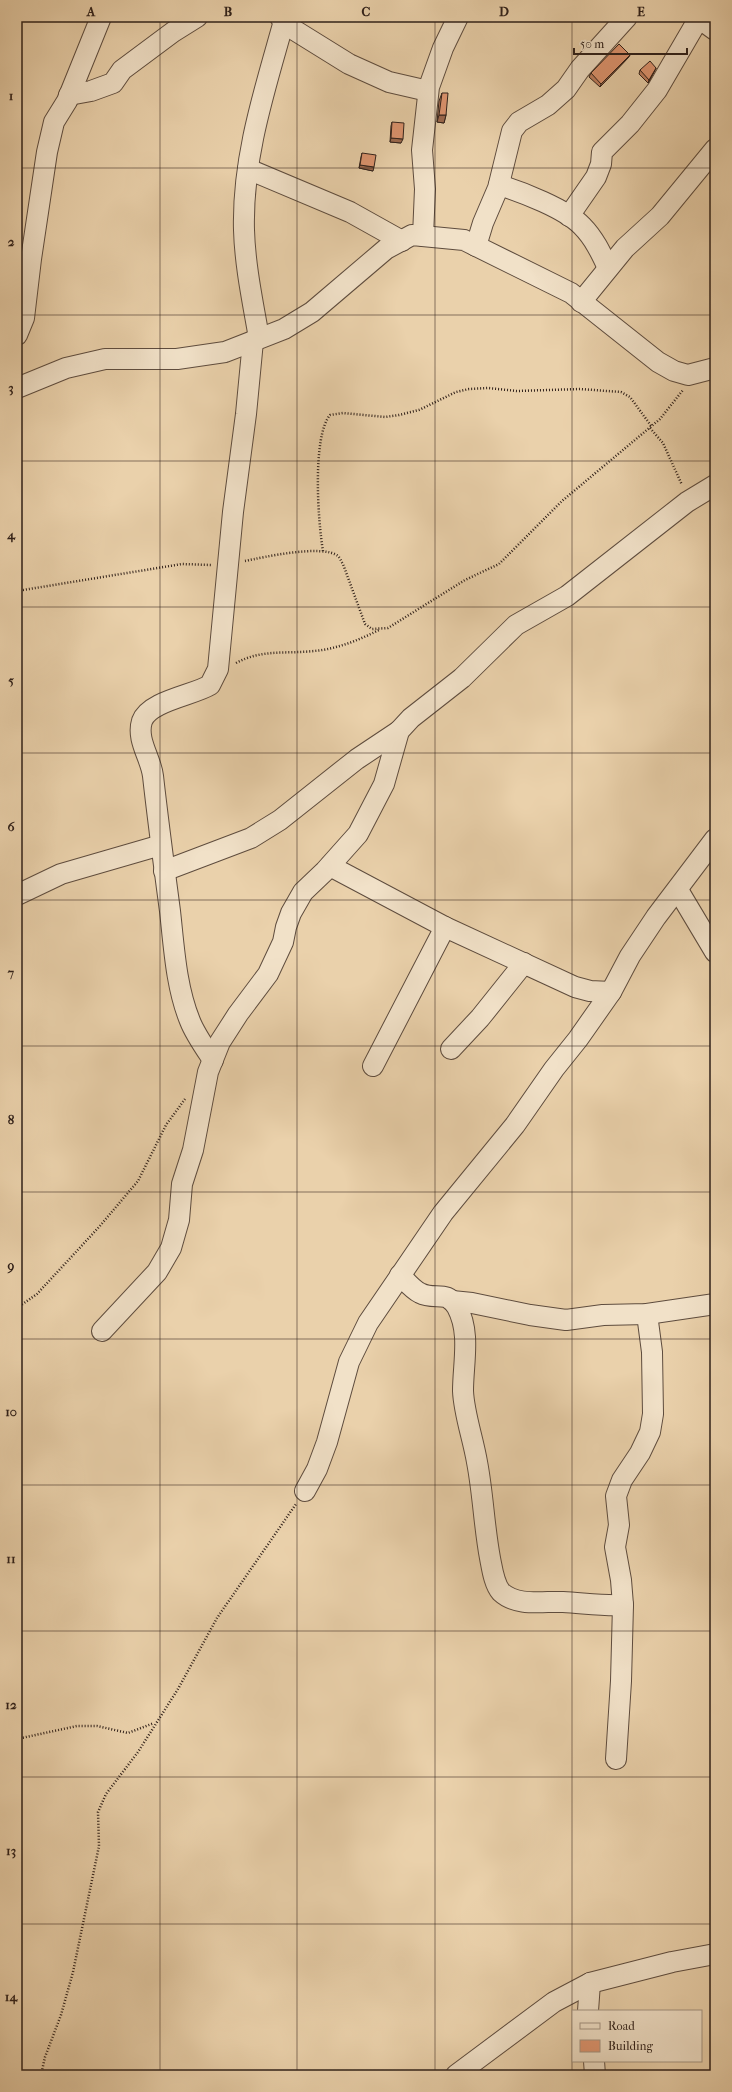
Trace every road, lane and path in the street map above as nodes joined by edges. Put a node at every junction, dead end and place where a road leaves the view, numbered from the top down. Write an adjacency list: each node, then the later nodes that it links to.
1 (101, 17): 9 (street)
2 (197, 17): 9 (street)
3 (458, 17): 8 (street)
4 (628, 17): 12 (street)
5 (698, 18): 7 (street); 13 (street)
6 (282, 19): 8 (street); 11 (street)
7 (715, 30)
8 (428, 92): 14 (street)
9 (69, 95): 19 (street)
10 (715, 149): 17 (street)
11 (248, 169): 15 (street); 20 (street)
12 (499, 185): 13 (street); 16 (street)
13 (569, 216): 17 (street)
14 (423, 236): 15 (street); 16 (street)
15 (402, 241): 20 (street)
16 (476, 246): 18 (street)
17 (608, 268): 18 (street)
18 (581, 302): 22 (street)
19 (17, 334)
20 (256, 340): 23 (street); 28 (street)
21 (715, 368): 22 (street)
22 (692, 374): 24 (path)
23 (17, 388)
24 (651, 427): 26 (path); 27 (path); 30 (path)
25 (715, 485): 26 (street)
26 (688, 502): 32 (street)
27 (323, 551): 28 (path); 30 (path)
28 (228, 565): 29 (path); 31 (street)
29 (17, 591)
30 (380, 630): 31 (path)
31 (216, 674): 34 (street)
32 (399, 731): 35 (street); 36 (street)
33 (715, 838): 37 (street)
34 (161, 845): 36 (street); 38 (street)
35 (330, 866): 39 (street); 45 (street)
36 (164, 871): 45 (street)
37 (678, 890): 40 (street); 42 (street)
38 (17, 894)
39 (445, 927): 41 (street); 44 (street)
40 (715, 952)
41 (524, 963): 42 (street); 43 (street)
42 (611, 992): 46 (street)
43 (451, 1049)
44 (373, 1066)
45 (210, 1069): 49 (path); 51 (street)
46 (400, 1275): 47 (street); 52 (street)
47 (452, 1301): 50 (street); 53 (street)
48 (715, 1304): 50 (street)
49 (17, 1308)
50 (647, 1314): 53 (street)
51 (102, 1331)
52 (305, 1490): 54 (path)
53 (623, 1605): 56 (street)
54 (155, 1722): 55 (path); 61 (path)
55 (17, 1739)
56 (616, 1759)
57 (715, 1954): 58 (street)
58 (590, 1983): 59 (street); 62 (street)
59 (588, 2010)
60 (594, 2062): 63 (street)
61 (41, 2075)
62 (456, 2075)
63 (596, 2075)

